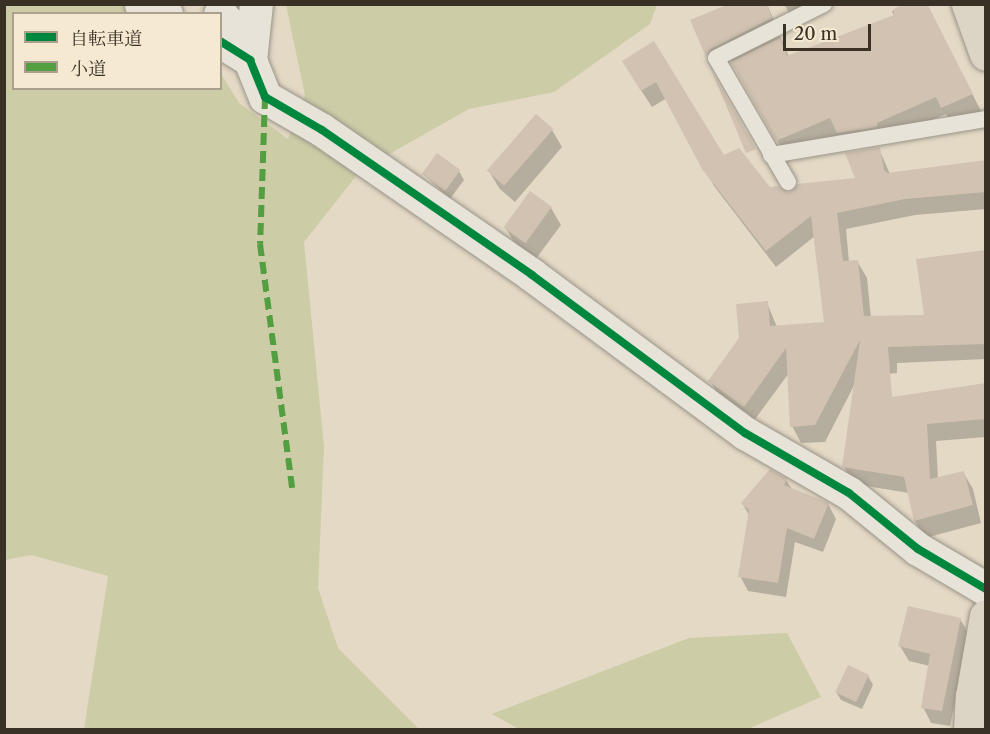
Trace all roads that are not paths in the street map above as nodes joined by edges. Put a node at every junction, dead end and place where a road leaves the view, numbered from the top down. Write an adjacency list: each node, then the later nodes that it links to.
1 (141, 4): 5 (street)
2 (256, 4): 9 (street)
3 (824, 4): 11 (lane)
4 (968, 4): 8 (main road)
5 (161, 12)
6 (222, 16): 9 (street)
7 (222, 42): 9 (street)
8 (986, 54)
9 (250, 60): 13 (street)
10 (986, 119): 11 (lane)
11 (771, 155): 12 (lane)
12 (788, 182)
13 (986, 589)
14 (985, 621): 15 (main road)
15 (965, 726)

